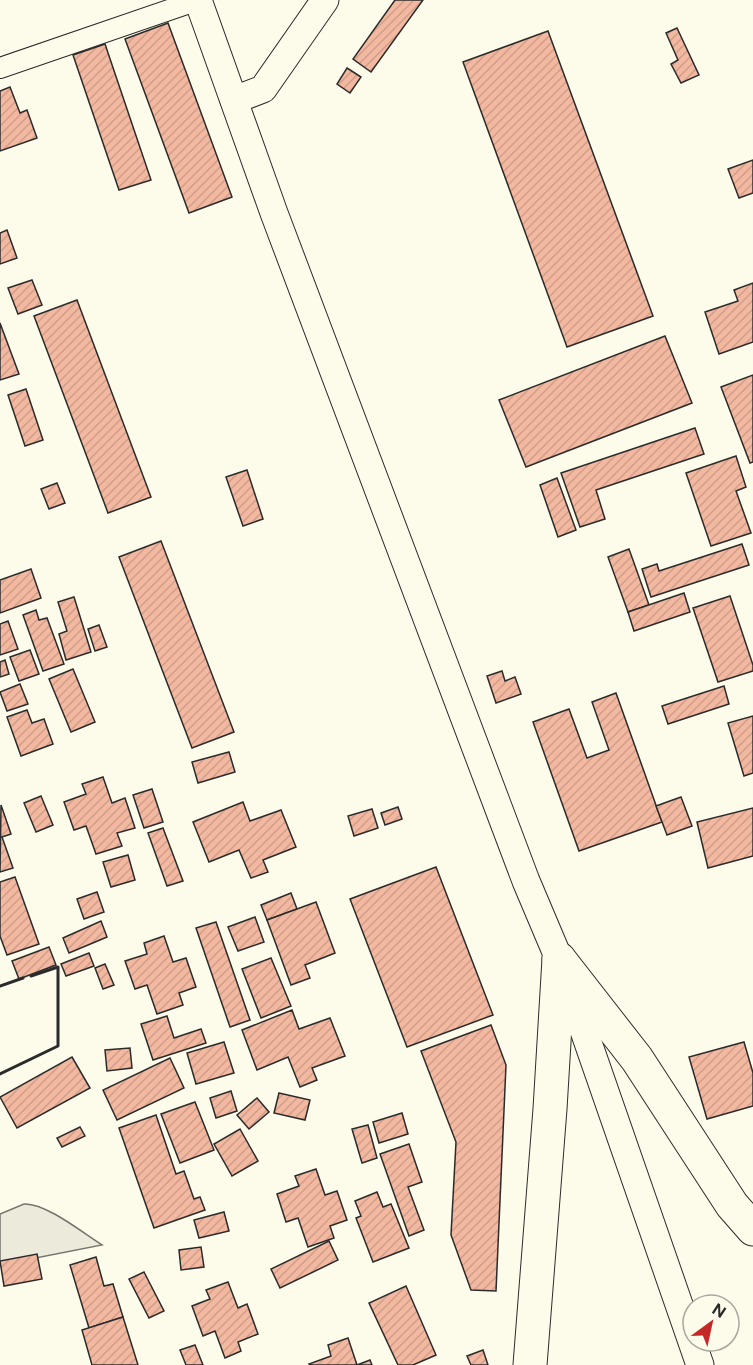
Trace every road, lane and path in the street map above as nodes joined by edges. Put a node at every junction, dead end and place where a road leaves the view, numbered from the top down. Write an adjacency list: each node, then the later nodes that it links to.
1 (198, 0): 3 (street); 4 (main road)
2 (325, 0): 4 (main road)
3 (0, 68)
4 (234, 100): 5 (main road)
5 (559, 959): 6 (highway); 7 (highway); 8 (main road)
6 (753, 1229)
7 (530, 1365)
8 (700, 1365)

